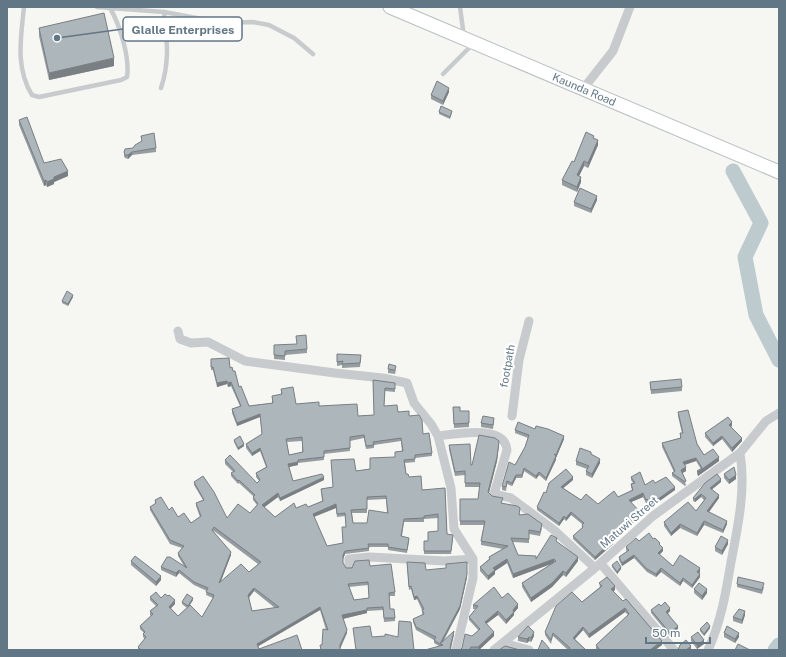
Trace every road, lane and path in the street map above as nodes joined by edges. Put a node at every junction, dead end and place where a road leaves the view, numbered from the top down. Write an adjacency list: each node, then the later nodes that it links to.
1 (24, 7): 6 (lane)
2 (97, 7): 6 (lane)
3 (390, 7): 8 (main road, Kaunda Road)
4 (460, 7): 8 (lane)
5 (630, 7): 12 (street)
6 (110, 8): 7 (lane)
7 (164, 12): 9 (lane); 11 (lane)
8 (469, 40): 10 (lane); 12 (main road, Kaunda Road)
9 (313, 54)
10 (443, 74)
11 (161, 88)
12 (583, 89): 13 (main road, Kaunda Road)
13 (773, 169)
14 (529, 321): 17 (street, footpath)
15 (178, 331): 18 (street)
16 (779, 413): 19 (street, Matuwi Street)
17 (512, 416)
18 (438, 436): 20 (street); 22 (street)
19 (740, 453): 22 (street, Matuwi Street); 28 (street)
20 (472, 559): 21 (street); 24 (street)
21 (348, 566)
22 (598, 566): 23 (street, Matuwi Street); 27 (street)
23 (502, 643): 25 (street, Matuwi Street); 26 (street)
24 (456, 650)
25 (494, 650)
26 (528, 650)
27 (674, 650)
28 (708, 650)

